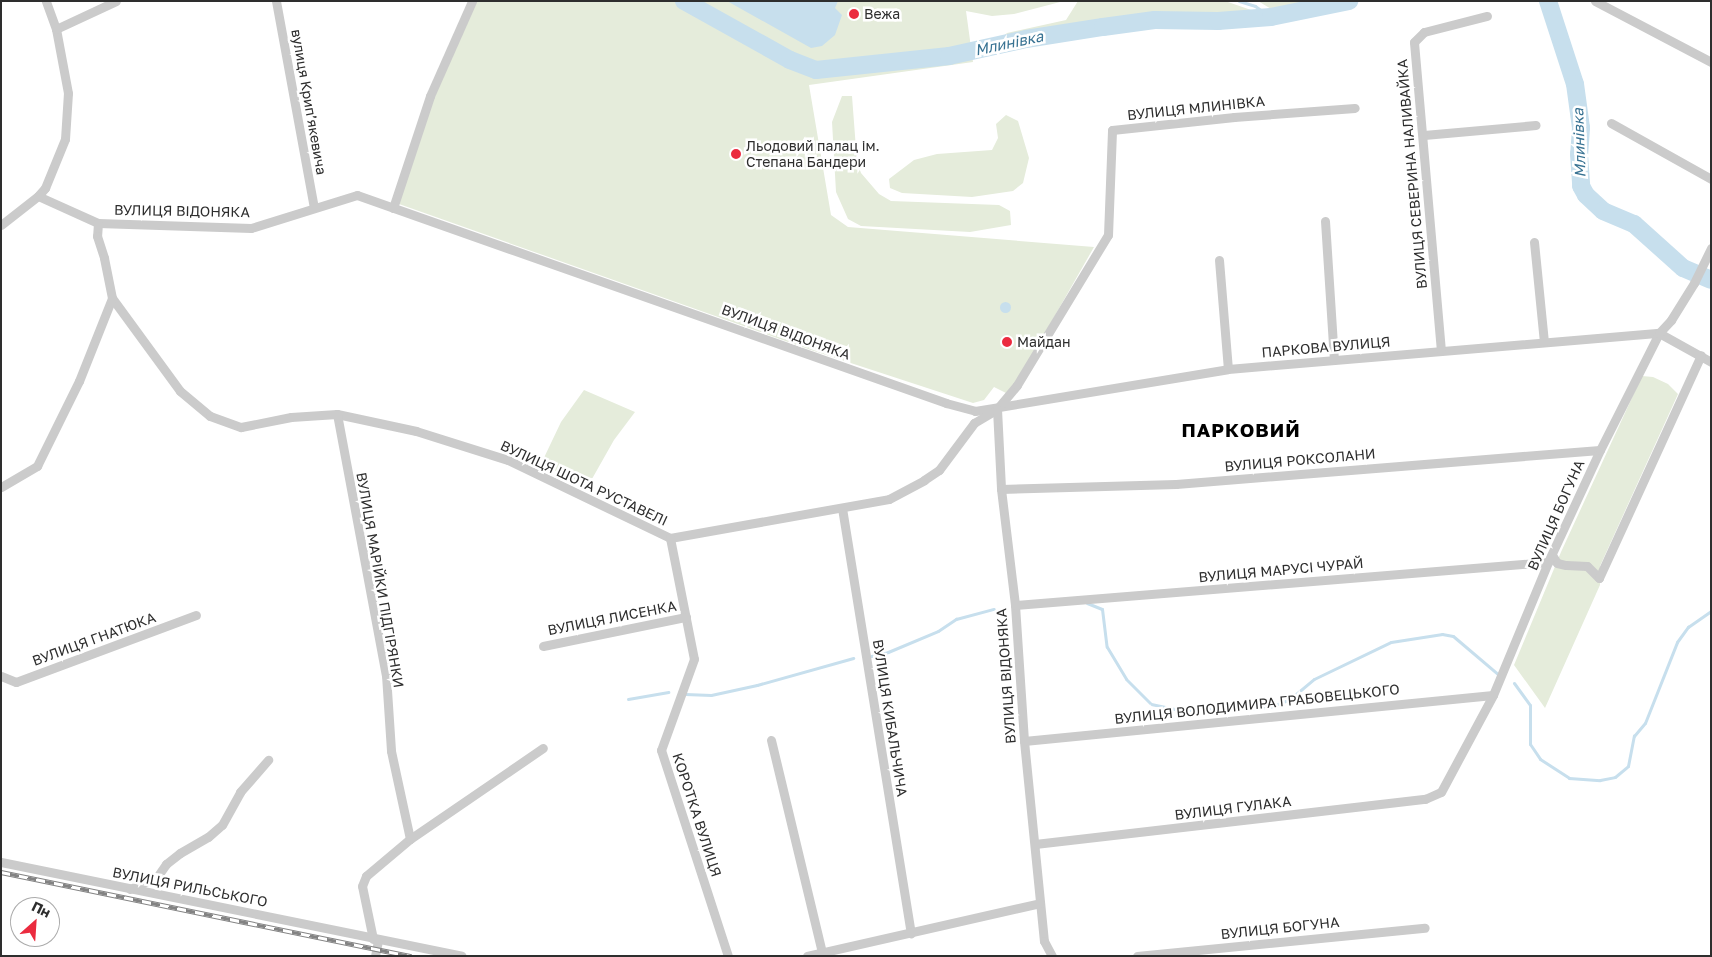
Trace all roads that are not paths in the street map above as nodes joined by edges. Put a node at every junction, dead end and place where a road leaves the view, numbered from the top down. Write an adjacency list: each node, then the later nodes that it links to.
1 (46, 1): 7 (street)
2 (116, 1): 7 (street)
3 (276, 1): 15 (street, вулиця Крипʼякевича)
4 (472, 1): 16 (street)
5 (1595, 1): 8 (street)
6 (1487, 16): 12 (street, ВУЛИЦЯ СЕВЕРИНА НАЛИВАЙКА)
7 (56, 29): 14 (street)
8 (1711, 62)
9 (1355, 108): 31 (street, ВУЛИЦЯ МЛИНІВКА)
10 (1611, 123): 13 (street)
11 (1536, 125): 12 (street)
12 (1424, 135): 26 (street, ВУЛИЦЯ СЕВЕРИНА НАЛИВАЙКА)
13 (1711, 179)
14 (38, 196): 18 (street, ВУЛИЦЯ ВІДОНЯКА); 19 (street)
15 (314, 208): 16 (street, ВУЛИЦЯ ВІДОНЯКА); 18 (street, ВУЛИЦЯ ВІДОНЯКА)
16 (393, 208): 31 (street, ВУЛИЦЯ ВІДОНЯКА)
17 (1325, 222): 28 (street)
18 (98, 223): 23 (street, ВУЛИЦЯ ШОТА РУСТАВЕЛІ)
19 (1, 225)
20 (1534, 242): 25 (street)
21 (1711, 248): 24 (street, ВУЛИЦЯ БОГУНА)
22 (1219, 260): 30 (street)
23 (112, 298): 32 (street, ВУЛИЦЯ ШОТА РУСТАВЕЛІ); 34 (street)
24 (1659, 333): 25 (street, ПАРКОВА ВУЛИЦЯ); 27 (street); 33 (street, ВУЛИЦЯ БОГУНА)
25 (1544, 342): 26 (street, ПАРКОВА ВУЛИЦЯ)
26 (1442, 352): 28 (street, ПАРКОВА ВУЛИЦЯ)
27 (1701, 355): 29 (street); 38 (street)
28 (1334, 360): 30 (street, ПАРКОВА ВУЛИЦЯ)
29 (1711, 362)
30 (1228, 369): 31 (street, ПАРКОВА ВУЛИЦЯ)
31 (997, 409): 35 (street, ВУЛИЦЯ ВІДОНЯКА); 36 (street, ВУЛИЦЯ ШОТА РУСТАВЕЛІ)
32 (337, 414): 37 (street, ВУЛИЦЯ ШОТА РУСТАВЕЛІ); 50 (street, ВУЛИЦЯ МАРІЙКИ ПІДГІРЯНКИ)
33 (1600, 450): 35 (street, ВУЛИЦЯ РОКСОЛАНИ); 38 (street, ВУЛИЦЯ БОГУНА)
34 (1, 487)
35 (1001, 489): 39 (street, ВУЛИЦЯ ВІДОНЯКА)
36 (842, 508): 37 (street, ВУЛИЦЯ ШОТА РУСТАВЕЛІ); 58 (street, ВУЛИЦЯ КИБАЛЬЧИЧА)
37 (670, 538): 41 (street, КОРОТКА ВУЛИЦЯ)
38 (1550, 558): 39 (street, ВУЛИЦЯ МАРУСІ ЧУРАЙ); 44 (street, ВУЛИЦЯ БОГУНА)
39 (1015, 604): 46 (street, ВУЛИЦЯ ВІДОНЯКА)
40 (196, 616): 43 (street, ВУЛИЦЯ ГНАТЮКА)
41 (686, 617): 42 (street, ВУЛИЦЯ ЛИСЕНКА); 63 (street, КОРОТКА ВУЛИЦЯ)
42 (543, 646)
43 (1, 676)
44 (1493, 695): 46 (street, ВУЛИЦЯ ВОЛОДИМИРА ГРАБОВЕЦЬКОГО); 49 (street, ВУЛИЦЯ БОГУНА)
45 (770, 740): 60 (street)
46 (1024, 741): 51 (street, ВУЛИЦЯ ВІДОНЯКА)
47 (543, 748): 50 (street)
48 (268, 760): 53 (street)
49 (1434, 795): 51 (street, ВУЛИЦЯ ГУЛАКА)
50 (410, 839): 59 (street)
51 (1035, 844): 56 (street, ВУЛИЦЯ ВІДОНЯКА)
52 (1, 862): 54 (street, ВУЛИЦЯ РИЛЬСЬКОГО)
53 (157, 877): 54 (street); 55 (street)
54 (130, 889): 55 (street, ВУЛИЦЯ РИЛЬСЬКОГО)
55 (166, 895): 59 (street, ВУЛИЦЯ РИЛЬСЬКОГО)
56 (1040, 903): 58 (street); 65 (street, ВУЛИЦЯ ВІДОНЯКА)
57 (1425, 928): 66 (street, ВУЛИЦЯ БОГУНА)
58 (910, 932): 60 (street)
59 (375, 939): 61 (street); 62 (street, ВУЛИЦЯ РИЛЬСЬКОГО)
60 (822, 952): 64 (street)
61 (375, 956)
62 (461, 956)
63 (728, 956)
64 (807, 956)
65 (1052, 956)
66 (1137, 956)

